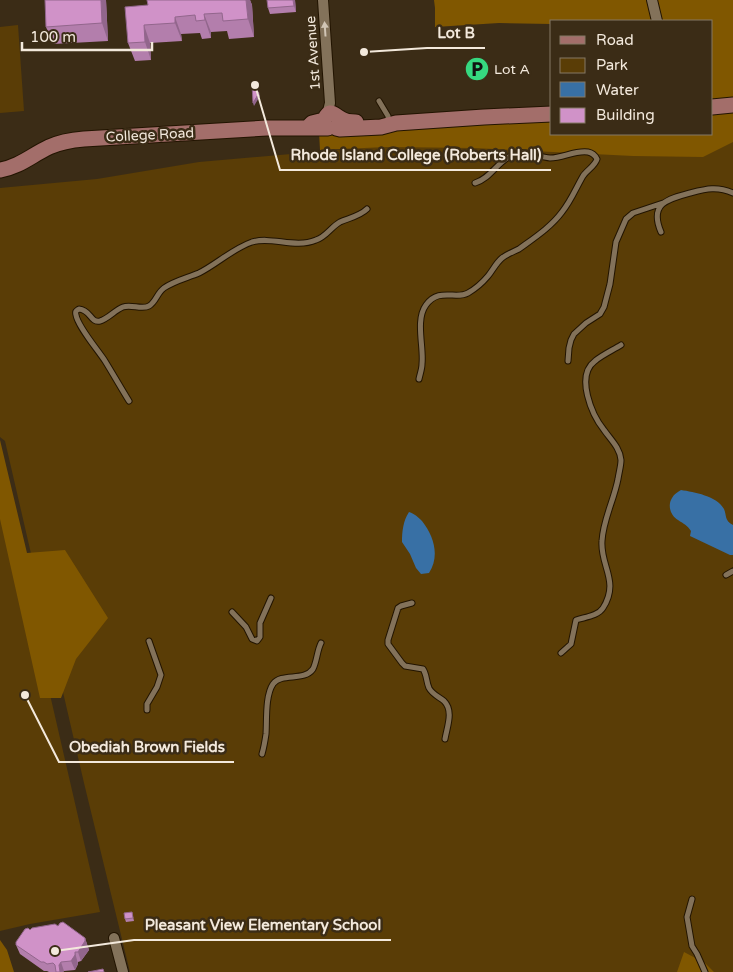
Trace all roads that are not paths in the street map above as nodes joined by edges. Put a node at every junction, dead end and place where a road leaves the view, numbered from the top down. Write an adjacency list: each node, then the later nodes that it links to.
1 (323, 0): 8 (street, 1st Avenue, one-way to 1)
2 (652, 0): 3 (street)
3 (656, 20)
4 (379, 101): 9 (lane)
5 (733, 105): 6 (street)
6 (713, 107)
7 (550, 114): 9 (street, College Road)
8 (331, 118): 9 (street, College Road); 10 (street, College Road)
9 (391, 123)
10 (0, 170)
11 (475, 183): 18 (lane)
12 (733, 193): 13 (lane)
13 (663, 203): 15 (lane); 17 (lane)
14 (367, 209): 19 (lane)
15 (661, 232)
16 (621, 345): 27 (lane)
17 (568, 361)
18 (419, 379)
19 (129, 401)
20 (733, 571): 21 (lane)
21 (726, 575)
22 (271, 598): 24 (lane)
23 (412, 603): 29 (lane)
24 (232, 612)
25 (148, 641): 28 (lane)
26 (321, 643): 30 (lane)
27 (561, 653)
28 (147, 710)
29 (444, 739)
30 (262, 754)
31 (692, 899): 34 (lane)
32 (114, 938): 33 (street)
33 (123, 972)
34 (705, 972)

